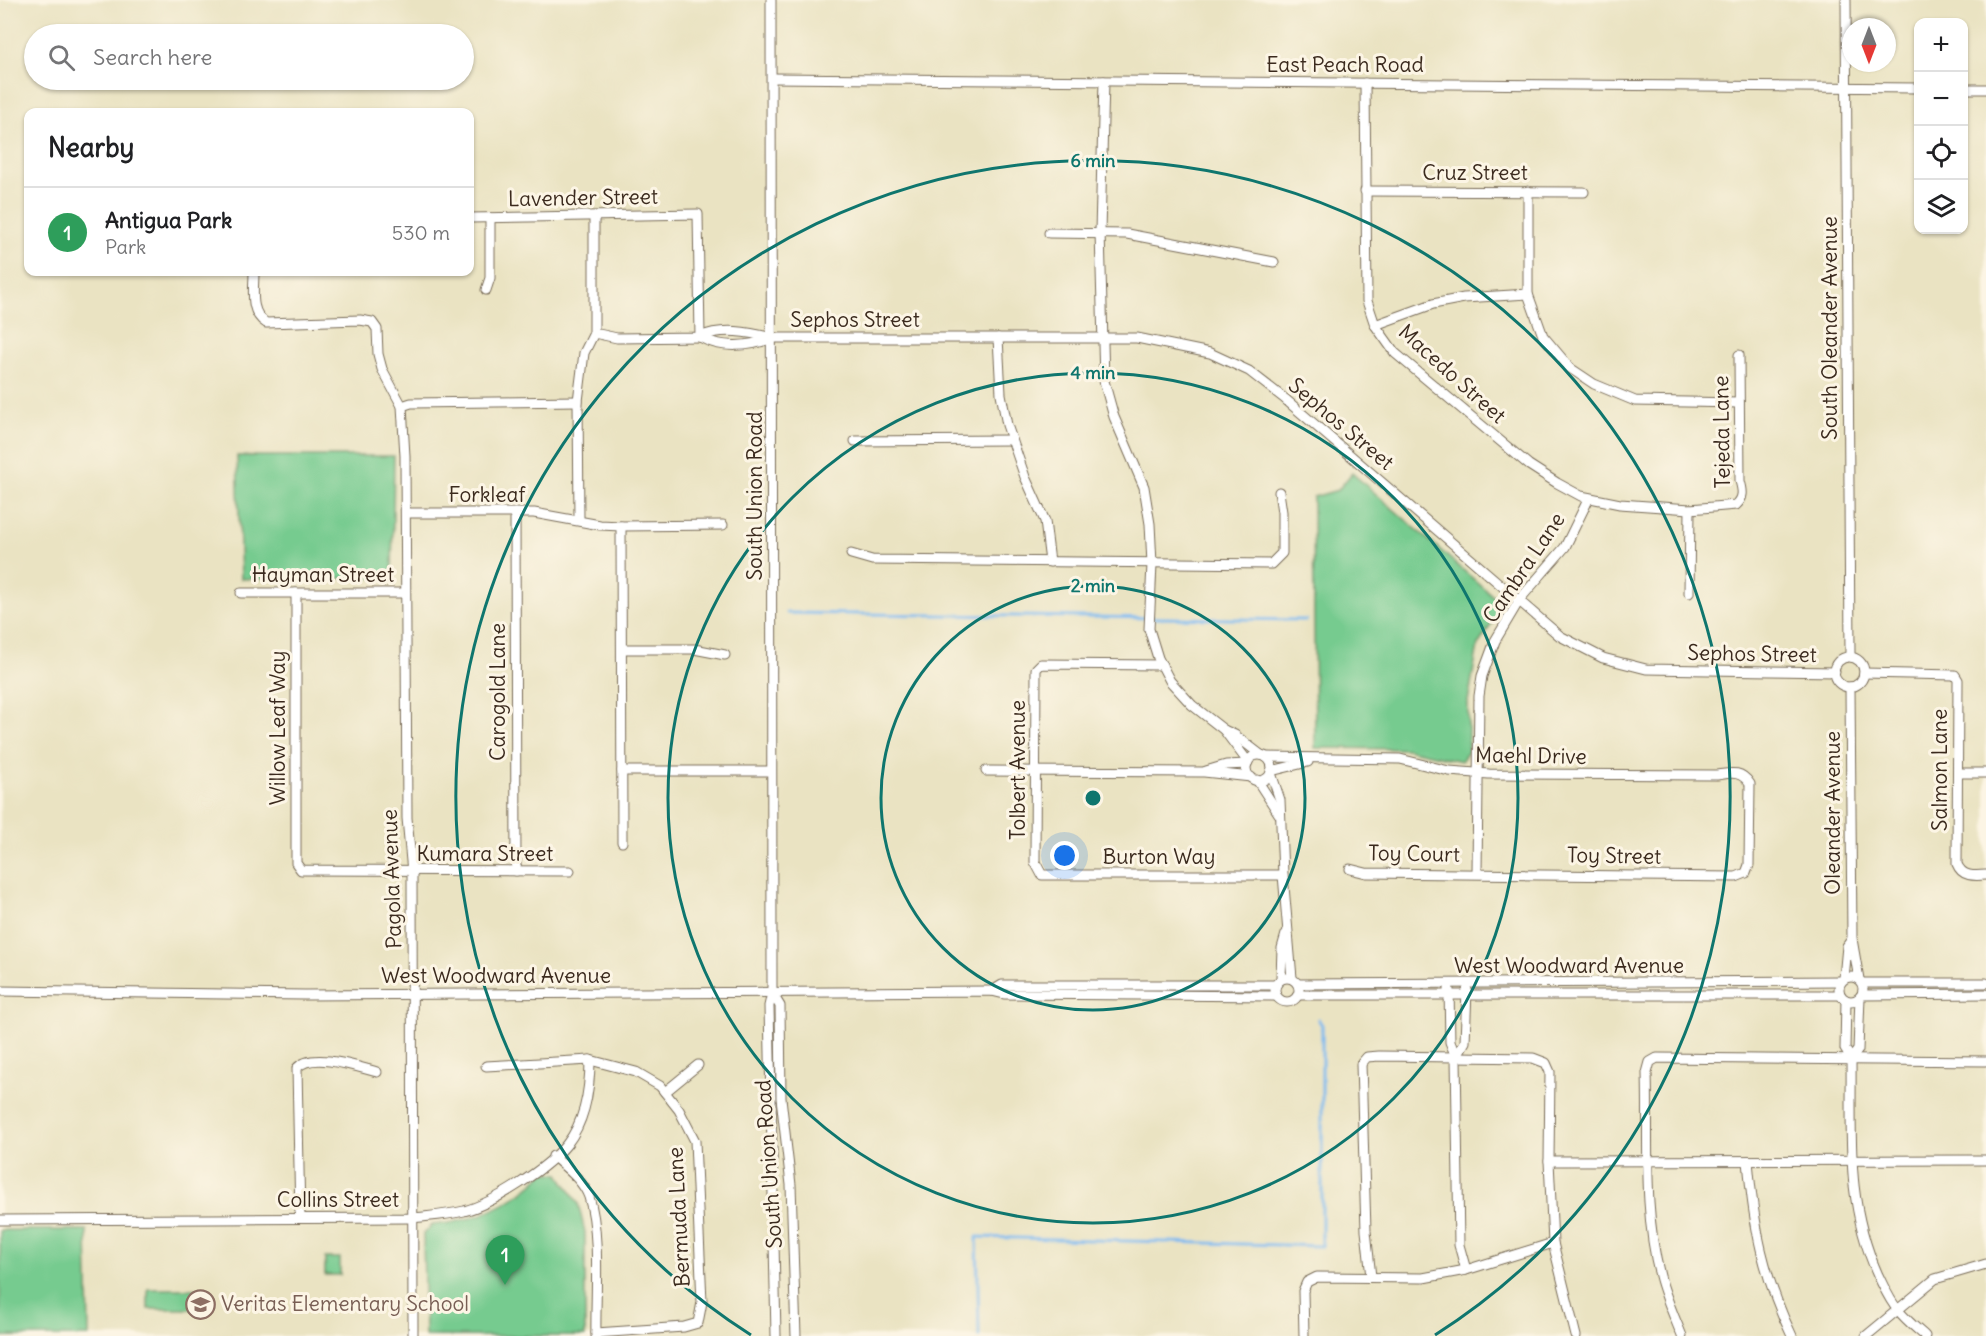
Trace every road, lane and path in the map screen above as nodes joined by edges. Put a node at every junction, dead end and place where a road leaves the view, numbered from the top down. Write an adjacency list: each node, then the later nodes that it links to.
1 (771, 0): 3 (street, South Union Road)
2 (1846, 0): 6 (street, South Oleander Avenue)
3 (772, 78): 4 (street, East Peach Road); 25 (street, South Union Road)
4 (1104, 81): 5 (street, East Peach Road); 16 (street)
5 (1365, 83): 6 (street, East Peach Road); 10 (street, Macedo Street)
6 (1847, 87): 7 (street, East Peach Road); 53 (street, South Oleander Avenue)
7 (1914, 88)
8 (1968, 88): 9 (street)
9 (1986, 89)
10 (1365, 191): 11 (street, Cruz Street); 22 (street, Macedo Street)
11 (1528, 191): 12 (street, Cruz Street); 21 (street)
12 (1584, 192)
13 (594, 217): 15 (street, Lavender Street); 23 (street); 24 (street, Lavender Street)
14 (474, 218): 15 (street, Lavender Street)
15 (490, 218): 20 (street)
16 (1100, 232): 17 (street); 18 (street); 27 (street)
17 (1050, 233)
18 (1274, 262)
19 (254, 276): 31 (street)
20 (486, 290)
21 (1528, 294): 22 (street); 30 (street)
22 (1375, 325): 35 (street, Macedo Street)
23 (594, 333): 24 (street, Sephos Street); 29 (street)
24 (700, 337): 25 (street, Sephos Street)
25 (772, 338): 26 (street, Sephos Street); 65 (street, South Union Road)
26 (998, 338): 27 (street, Sephos Street); 32 (street)
27 (1102, 339): 45 (street); 50 (street, Sephos Street)
28 (1739, 355): 30 (street, Tejeda Lane)
29 (578, 400): 31 (street); 40 (street)
30 (1739, 403): 36 (street, Tejeda Lane)
31 (402, 406): 38 (street, Pagola Avenue)
32 (1012, 440): 33 (street); 44 (street)
33 (855, 441)
34 (1279, 492): 45 (street)
35 (1589, 498): 37 (street, Macedo Street); 50 (street, Cambra Lane)
36 (1736, 506): 37 (street, Macedo Street)
37 (1690, 509): 49 (street)
38 (406, 513): 39 (street, Forkleaf); 46 (street, Pagola Avenue)
39 (515, 513): 40 (street, Forkleaf); 80 (street, Carogold Lane)
40 (579, 520): 42 (street, Forkleaf)
41 (723, 525): 42 (street, Forkleaf)
42 (621, 526): 51 (street)
43 (851, 554): 44 (street)
44 (1050, 562): 45 (street)
45 (1152, 564): 54 (street)
46 (405, 592): 48 (street, Hayman Street); 82 (street, Pagola Avenue)
47 (241, 593): 48 (street, Hayman Street)
48 (296, 593): 76 (street, Willow Leaf Way)
49 (1689, 593)
50 (1520, 599): 55 (street, Sephos Street); 70 (street, Cambra Lane)
51 (622, 649): 52 (street); 64 (street)
52 (725, 656)
53 (1850, 656): 55 (street); 56 (street)
54 (1162, 665): 58 (street); 67 (street, Tolbert Avenue)
55 (1835, 672): 57 (street)
56 (1864, 673): 57 (street); 71 (street, Salmon Lane)
57 (1850, 687): 87 (street, Oleander Avenue)
58 (1224, 730): 59 (street); 60 (street)
59 (1237, 749): 62 (street); 63 (street)
60 (1263, 756): 61 (street, Maehl Drive); 62 (street); 69 (street)
61 (1318, 759): 69 (street, Maehl Drive); 70 (street, Maehl Drive)
62 (1247, 763): 63 (street); 73 (street)
63 (1226, 765): 68 (street)
64 (622, 771): 65 (street); 75 (street)
65 (771, 771): 98 (street, South Union Road)
66 (986, 771): 67 (street)
67 (1034, 771): 68 (street); 78 (street, Tolbert Avenue)
68 (1204, 772): 73 (street)
69 (1271, 772): 73 (street); 74 (street)
70 (1479, 773): 79 (street, Maehl Drive); 83 (street, Cambra Lane)
71 (1958, 773): 72 (street); 85 (street, Salmon Lane)
72 (1986, 773)
73 (1254, 779): 74 (street)
74 (1279, 814): 84 (street)
75 (622, 842)
76 (296, 863): 82 (street, Kumara Street)
77 (1350, 868): 83 (street, Toy Court)
78 (1038, 870): 84 (street, Burton Way)
79 (1747, 870): 83 (street, Toy Street)
80 (516, 871): 81 (street, Kumara Street); 82 (street, Kumara Street)
81 (570, 871)
82 (412, 872): 99 (street, Pagola Avenue)
83 (1477, 873)
84 (1283, 875): 86 (street)
85 (1986, 875)
86 (1287, 932): 89 (street); 91 (street)
87 (1851, 939): 88 (street, Oleander Avenue); 90 (street, Oleander Avenue)
88 (1842, 980): 90 (street); 95 (street, West Woodward Avenue); 107 (street)
89 (1295, 981): 91 (street); 93 (street, West Woodward Avenue); 101 (street)
90 (1861, 981): 92 (street); 106 (street)
91 (1278, 982): 97 (street, West Woodward Avenue); 105 (street)
92 (1986, 983)
93 (1449, 984): 94 (street, West Woodward Avenue); 102 (street)
94 (1467, 984): 95 (street, West Woodward Avenue); 103 (street)
95 (1490, 984): 104 (street)
96 (0, 991): 99 (street, West Woodward Avenue)
97 (992, 991): 98 (street, West Woodward Avenue); 105 (street, West Woodward Avenue)
98 (772, 993): 99 (street, West Woodward Avenue); 133 (street, South Union Road); 134 (street, South Union Road)
99 (413, 994): 123 (street, Pagola Avenue)
100 (1986, 994): 106 (street)
101 (1298, 995): 102 (street, West Woodward Avenue); 105 (street)
102 (1449, 995): 103 (street, West Woodward Avenue); 108 (street)
103 (1466, 995): 104 (street, West Woodward Avenue); 108 (street)
104 (1489, 995): 107 (street, West Woodward Avenue)
105 (1276, 996)
106 (1861, 996): 107 (street); 109 (street)
107 (1843, 998): 109 (street)
108 (1456, 1058): 119 (street); 127 (street); 128 (street)
109 (1851, 1059): 111 (street); 117 (street); 120 (street)
110 (590, 1060): 113 (street, Bermuda Lane); 115 (street, Bermuda Lane); 116 (street, Collins Street)
111 (1986, 1061)
112 (698, 1065): 115 (street)
113 (486, 1066)
114 (377, 1072): 122 (street)
115 (665, 1092): 131 (street, Bermuda Lane)
116 (553, 1156): 123 (street, Collins Street); 131 (street)
117 (1851, 1160): 118 (street); 121 (street); 129 (street)
118 (1986, 1160)
119 (1549, 1161): 120 (street); 125 (street)
120 (1648, 1161): 121 (street); 137 (street)
121 (1748, 1161): 138 (street)
122 (300, 1218): 123 (street, Collins Street); 124 (street, Collins Street)
123 (413, 1218): 132 (street, Pagola Avenue)
124 (0, 1220)
125 (1554, 1243): 127 (street); 130 (street)
126 (1986, 1264): 129 (street)
127 (1466, 1270): 128 (street)
128 (1371, 1277): 135 (street)
129 (1897, 1309): 139 (street); 140 (street)
130 (1575, 1334): 136 (street)
131 (596, 1335)
132 (413, 1336)
133 (776, 1336)
134 (796, 1336)
135 (1304, 1336)
136 (1564, 1336)
137 (1682, 1336)
138 (1792, 1336)
139 (1866, 1336)
140 (1924, 1336)

